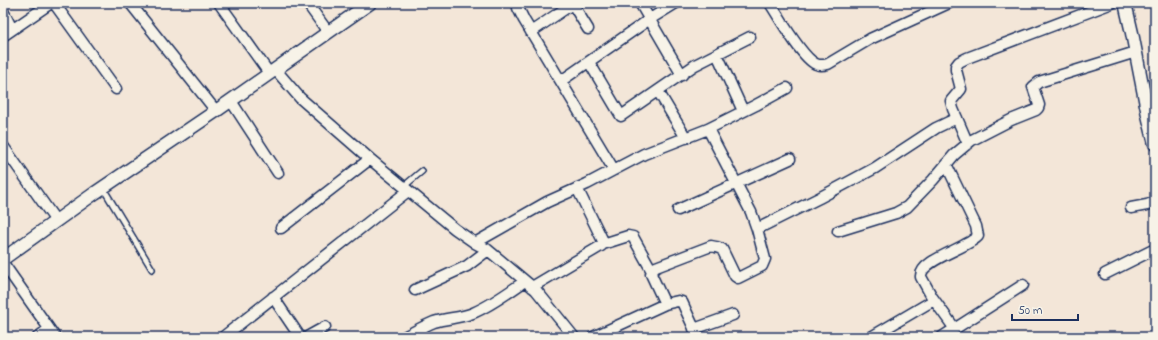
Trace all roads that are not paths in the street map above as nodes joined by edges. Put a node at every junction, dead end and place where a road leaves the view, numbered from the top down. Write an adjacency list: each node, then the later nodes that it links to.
1 (53, 3): 17 (street); 29 (street)
2 (130, 3): 33 (street)
3 (218, 3): 25 (street)
4 (307, 3): 18 (street)
5 (370, 3): 18 (street)
6 (518, 3): 19 (street)
7 (572, 3): 16 (street); 19 (street)
8 (640, 3): 15 (street)
9 (676, 3): 15 (street)
10 (770, 3): 11 (street)
11 (950, 3)
12 (1112, 3): 34 (street)
13 (1125, 3): 22 (street)
14 (3, 11): 17 (street)
15 (650, 19): 24 (street); 26 (street)
16 (588, 28)
17 (12, 29): 20 (street)
18 (328, 32): 25 (street)
19 (531, 32): 27 (street)
20 (3, 36)
21 (750, 37): 23 (street)
22 (1136, 52): 35 (street); 38 (street)
23 (717, 54): 26 (street); 32 (street)
24 (589, 62): 27 (street); 30 (street)
25 (272, 72): 31 (street); 41 (street)
26 (682, 75): 30 (street)
27 (561, 81): 44 (street)
28 (787, 88): 32 (street)
29 (116, 89)
30 (658, 91): 37 (street)
31 (231, 101): 33 (street); 46 (street)
32 (743, 111): 36 (street)
33 (216, 112): 48 (street)
34 (957, 118): 38 (street); 56 (street)
35 (1153, 124): 39 (street)
36 (708, 129): 37 (street); 47 (street)
37 (686, 138): 44 (street)
38 (968, 144): 43 (street)
39 (1155, 144)
40 (3, 146): 54 (street)
41 (370, 159): 50 (street); 55 (street)
42 (790, 159): 47 (street)
43 (946, 164): 57 (street); 71 (street)
44 (614, 170): 49 (street)
45 (422, 171): 50 (lane)
46 (278, 173)
47 (737, 183): 53 (street); 56 (street)
48 (103, 188): 54 (street); 64 (lane)
49 (577, 188): 58 (street); 59 (street)
50 (405, 189): 58 (street); 70 (street)
51 (1155, 202): 52 (street)
52 (1131, 208)
53 (678, 210)
54 (56, 221): 62 (street)
55 (281, 228)
56 (757, 229): 65 (street)
57 (838, 231)
58 (475, 243): 61 (street)
59 (603, 244): 65 (street); 67 (street)
60 (1155, 249): 66 (street)
61 (488, 250): 67 (street); 69 (street)
62 (3, 259)
63 (3, 263): 76 (street)
64 (152, 269)
65 (652, 271): 72 (street)
66 (1105, 274)
67 (529, 284): 82 (street); 83 (street)
68 (1023, 286): 75 (street)
69 (415, 290)
70 (273, 297): 79 (street); 80 (street)
71 (934, 300): 75 (street); 85 (street)
72 (665, 304): 77 (street); 84 (street)
73 (733, 315): 77 (street)
74 (325, 326): 81 (street)
75 (955, 329): 86 (street)
76 (52, 333): 78 (street)
77 (696, 333)
78 (38, 337)
79 (223, 337)
80 (300, 337)
81 (307, 337)
82 (404, 337)
83 (574, 337)
84 (592, 337)
85 (871, 337)
86 (942, 337)

